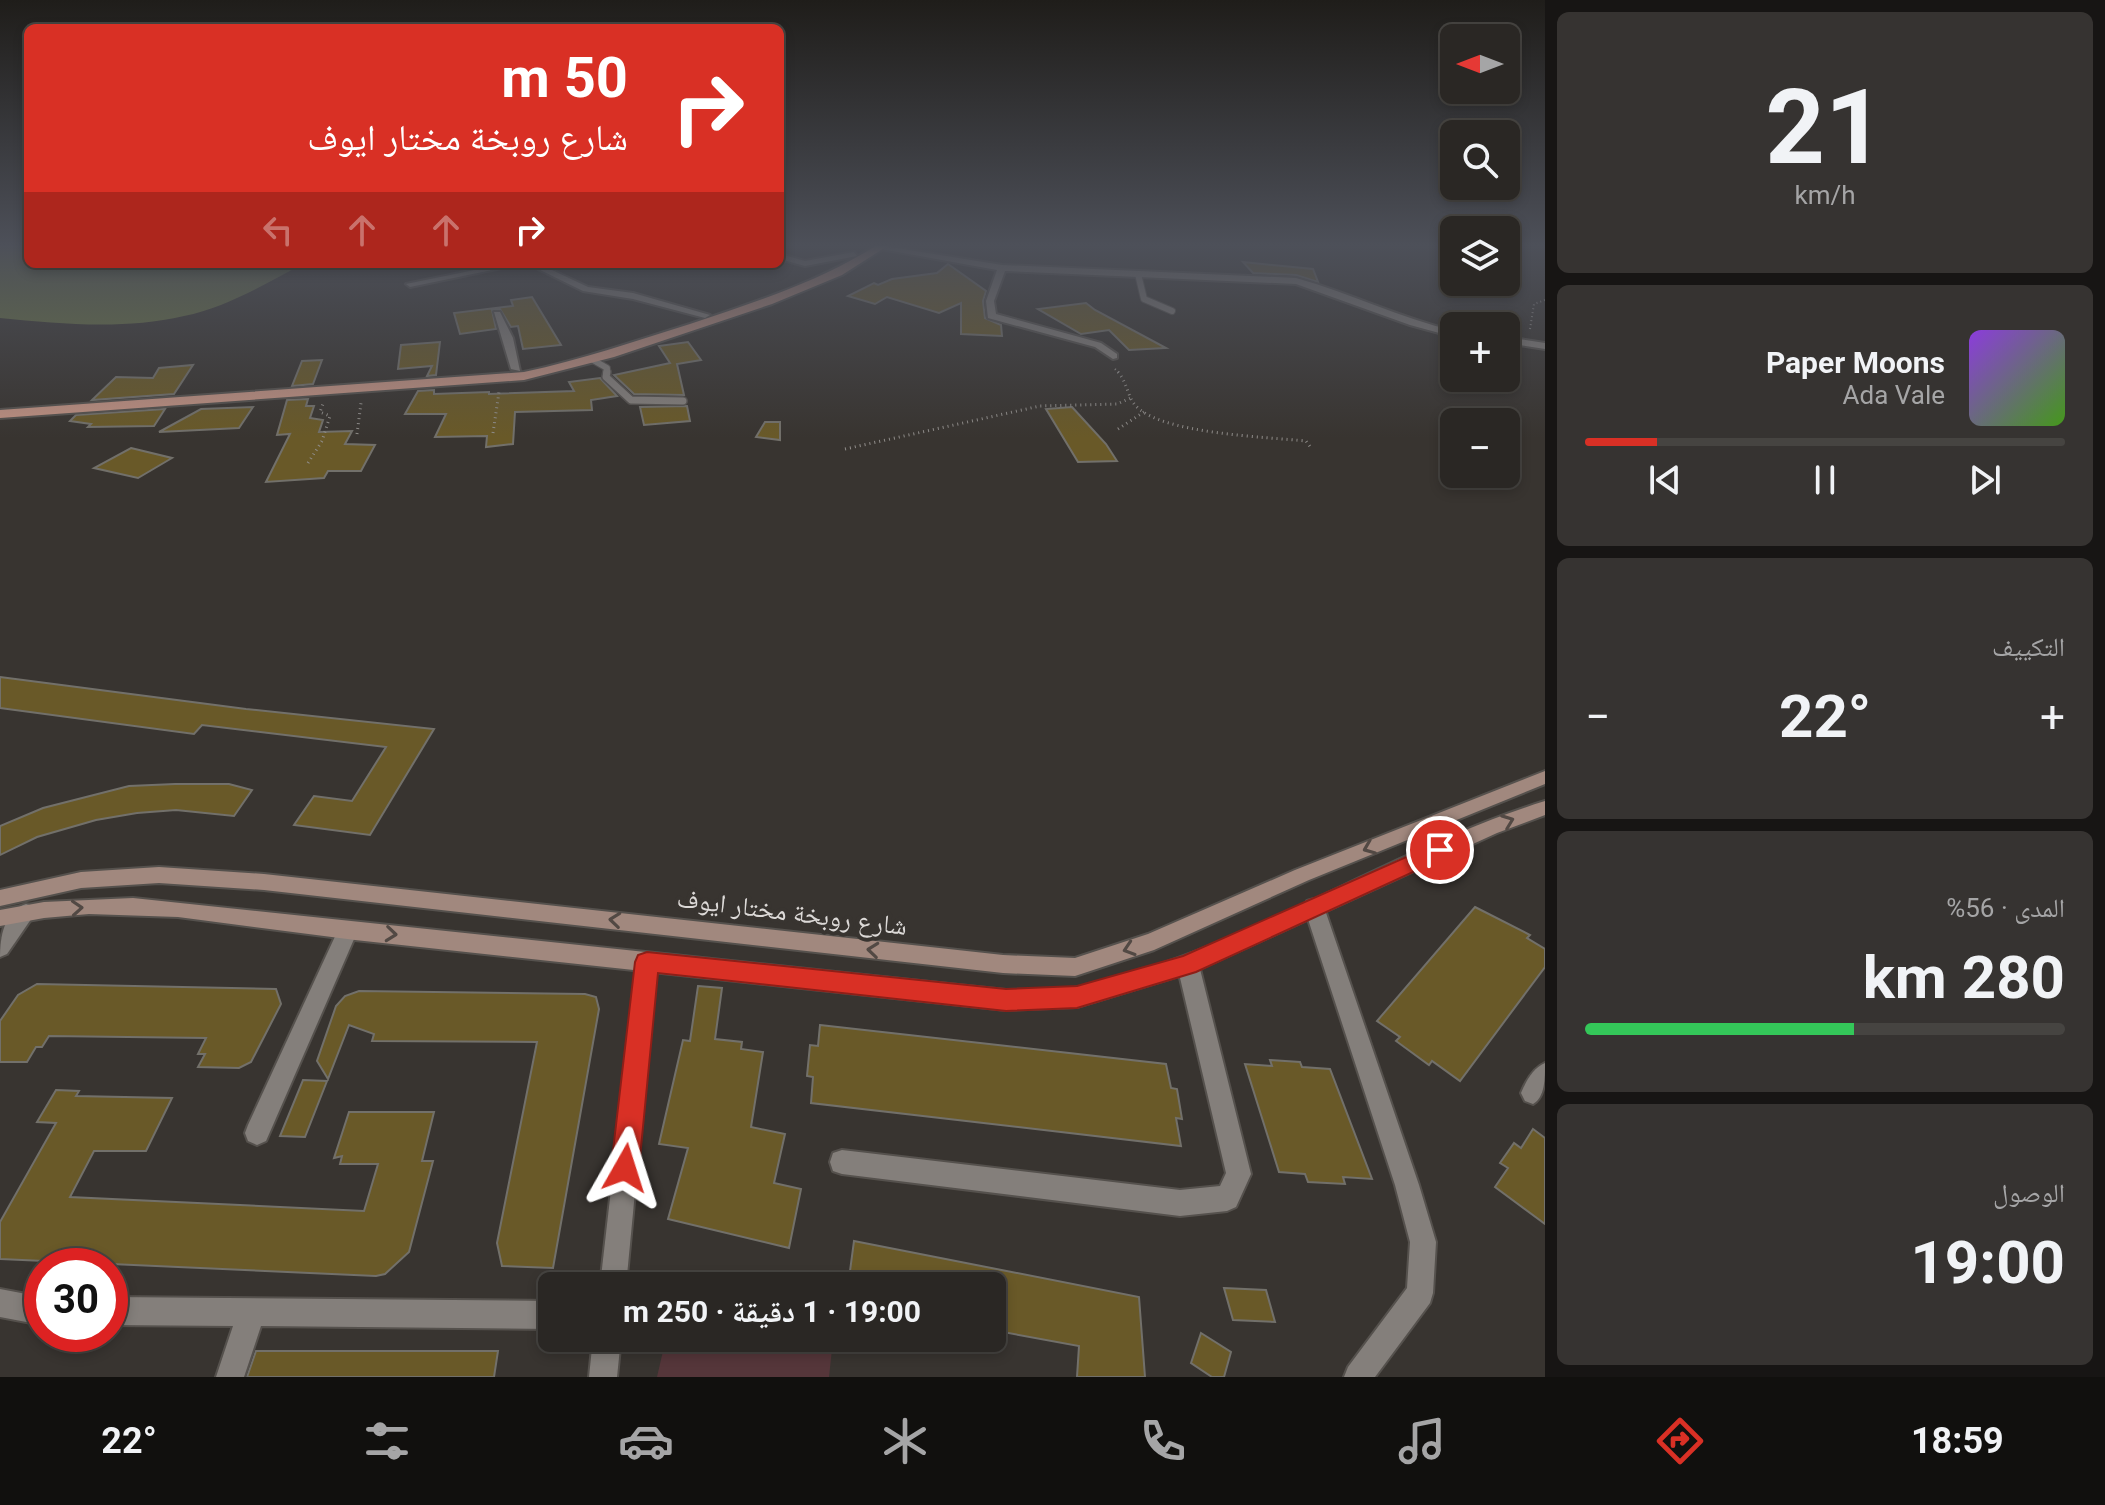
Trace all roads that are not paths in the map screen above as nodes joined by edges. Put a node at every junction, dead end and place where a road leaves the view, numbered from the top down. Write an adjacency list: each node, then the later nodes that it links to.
1 (683, 309): 9 (street)
2 (721, 309): 9 (main road)
3 (747, 309): 14 (main road)
4 (991, 309): 13 (street)
5 (1168, 309): 7 (lane)
6 (1380, 309): 10 (street)
7 (1172, 311)
8 (497, 314): 15 (street)
9 (705, 315): 15 (main road)
10 (1440, 330)
11 (1520, 342): 12 (street)
12 (1545, 346)
13 (1113, 356)
14 (593, 360): 16 (lane); 18 (main road)
15 (516, 369): 17 (main road)
16 (683, 401)
17 (0, 406)
18 (0, 414)
19 (1545, 777): 21 (street, شارع روبخة مختار ايوف, one-way to 21)
20 (1545, 808): 22 (street, one-way to 20)
21 (0, 898)
22 (1314, 907): 28 (street); 40 (street)
23 (26, 912): 24 (street); 25 (street, one-way to 25); 26 (street)
24 (0, 918)
25 (348, 930): 27 (street, one-way to 27); 29 (street)
26 (0, 948)
27 (647, 962): 28 (street); 31 (street)
28 (1188, 965): 30 (street)
29 (257, 1133)
30 (842, 1162)
31 (614, 1272)
32 (0, 1303): 33 (street)
33 (24, 1308)
34 (128, 1311): 35 (street)
35 (252, 1311): 36 (street); 38 (street)
36 (538, 1315)
37 (606, 1352): 39 (street)
38 (230, 1377)
39 (603, 1377)
40 (1358, 1377)

